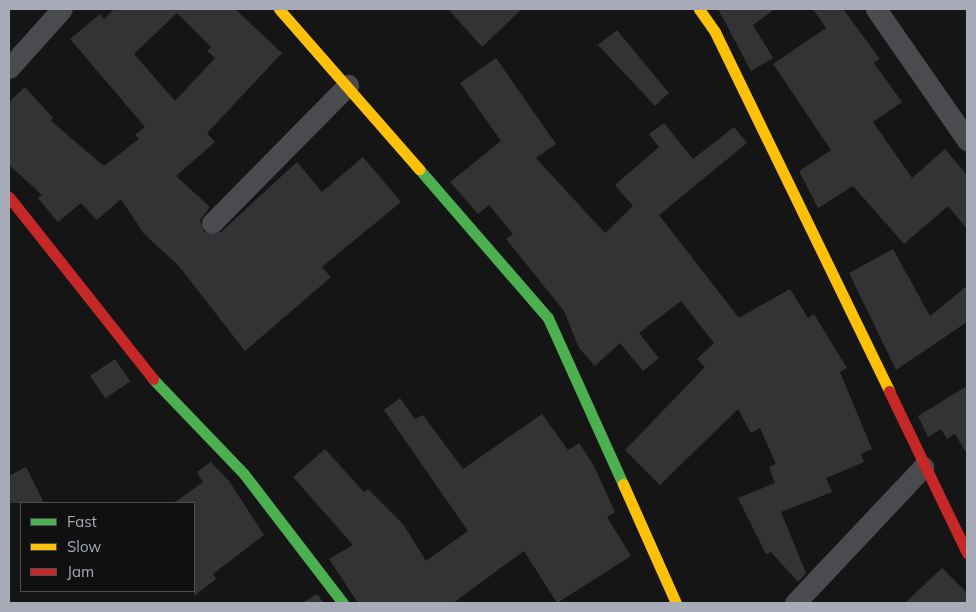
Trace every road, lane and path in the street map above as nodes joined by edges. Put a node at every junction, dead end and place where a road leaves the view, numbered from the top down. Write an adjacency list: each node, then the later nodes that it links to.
1 (62, 9): 5 (street)
2 (279, 9): 6 (street)
3 (699, 9): 10 (street)
4 (876, 9): 7 (street)
5 (9, 68)
6 (348, 85): 9 (street); 13 (street)
7 (967, 140)
8 (9, 197): 12 (street)
9 (212, 223)
10 (923, 467): 11 (street); 14 (street)
11 (967, 553)
12 (343, 603)
13 (676, 603)
14 (795, 603)

